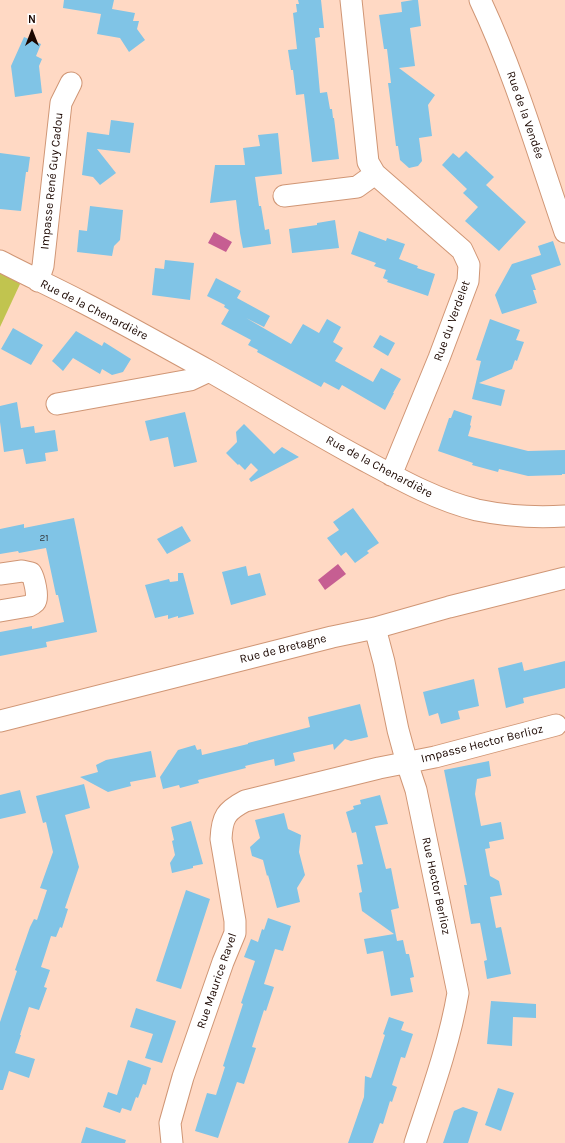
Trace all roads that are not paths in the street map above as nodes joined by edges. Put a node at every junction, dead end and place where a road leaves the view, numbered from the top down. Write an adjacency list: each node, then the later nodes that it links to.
1 (351, 0): 4 (street, Rue du Verdelet)
2 (480, 0): 6 (street, Rue de la Vendée)
3 (71, 83): 8 (street, Impasse René Guy Cadou)
4 (375, 174): 5 (street); 11 (street, Rue du Verdelet)
5 (284, 196)
6 (565, 232)
7 (0, 261): 8 (street, Rue de la Chenardière)
8 (38, 281): 9 (street, Rue de la Chenardière)
9 (208, 371): 10 (street); 11 (street, Rue de la Chenardière)
10 (57, 404)
11 (391, 475): 12 (street, Rue de la Chenardière)
12 (565, 516)
13 (0, 574): 15 (street)
14 (565, 578): 16 (street, Rue de Bretagne)
15 (0, 610)
16 (375, 628): 17 (street, Rue de Bretagne); 19 (street, Rue Hector Berlioz)
17 (0, 721)
18 (556, 725): 19 (street, Impasse Hector Berlioz)
19 (408, 763): 20 (street, Rue Maurice Ravel); 21 (street, Rue Hector Berlioz)
20 (172, 1143)
21 (414, 1143)

